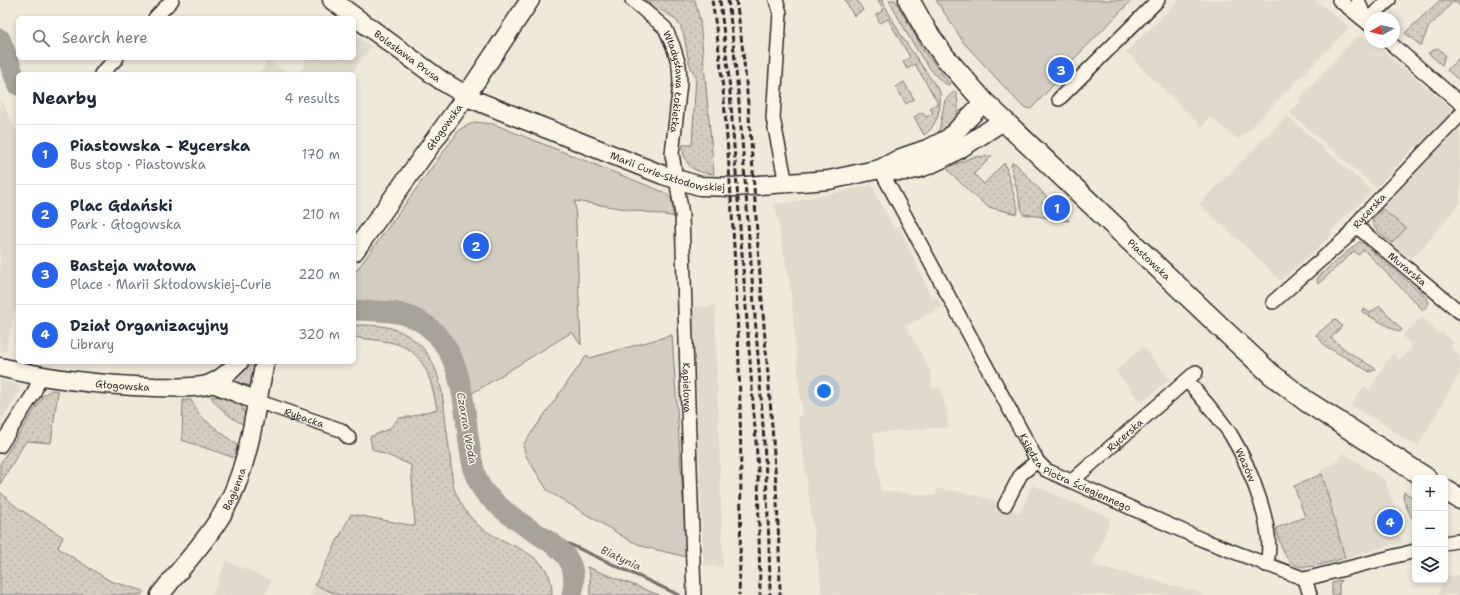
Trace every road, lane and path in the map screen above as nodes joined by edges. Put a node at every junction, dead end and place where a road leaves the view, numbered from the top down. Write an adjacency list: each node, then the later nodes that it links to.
1 (172, 0): 13 (street)
2 (332, 0): 14 (street, Bolesława Prusa)
3 (530, 0): 20 (street, Głogowska)
4 (632, 0): 27 (street, Władysława Łokietka)
5 (776, 0): 28 (street)
6 (909, 0): 22 (main road, Piastowska)
7 (1158, 0): 21 (street)
8 (1339, 0): 16 (street)
9 (1358, 0): 12 (street)
10 (1388, 0): 11 (street)
11 (1378, 12)
12 (1364, 14)
13 (157, 16)
14 (354, 16)
15 (356, 18): 20 (street, Bolesława Prusa)
16 (1364, 20)
17 (1396, 48): 23 (street)
18 (115, 60): 19 (street)
19 (103, 72)
20 (466, 96): 27 (street, Marii Curie-Skłodowskiej); 30 (street, Głogowska)
21 (1059, 98)
22 (984, 102): 25 (main road, Piastowska); 26 (street, Marii Curie-Skłodowskiej)
23 (1460, 103)
24 (1460, 115): 29 (street, Rycerska)
25 (1003, 121): 26 (street, Marii Curie-Skłodowskiej); 43 (main road, Piastowska)
26 (880, 169): 28 (street, Marii Curie-Skłodowskiej); 42 (street, Księdza Piotra Ściegiennego)
27 (677, 180): 28 (street, Marii Curie-Skłodowskiej); 51 (street, Kąpielowa)
28 (786, 184)
29 (1356, 226): 31 (street, Rycerska); 32 (street, Murarska)
30 (356, 249)
31 (1276, 300)
32 (1460, 312)
33 (237, 364): 38 (street, Głogowska)
34 (265, 364): 39 (street, Bagienna)
35 (0, 367): 36 (street, Głogowska)
36 (40, 376): 38 (street, Głogowska); 41 (street)
37 (1191, 376): 44 (street, Rycerska); 49 (street, Wazów)
38 (213, 383): 39 (street)
39 (257, 401): 40 (street, Rybacka); 52 (street, Bagienna)
40 (349, 438)
41 (0, 446)
42 (1037, 461): 44 (street, Księdza Piotra Ściegiennego); 47 (street)
43 (1421, 475)
44 (1072, 481): 49 (street, Księdza Piotra Ściegiennego)
45 (1448, 492): 46 (main road)
46 (1460, 499)
47 (1005, 505)
48 (1412, 552): 50 (street)
49 (1266, 565): 50 (street, Księdza Piotra Ściegiennego)
50 (1305, 579): 53 (street)
51 (694, 594)
52 (160, 595)
53 (1310, 595)

